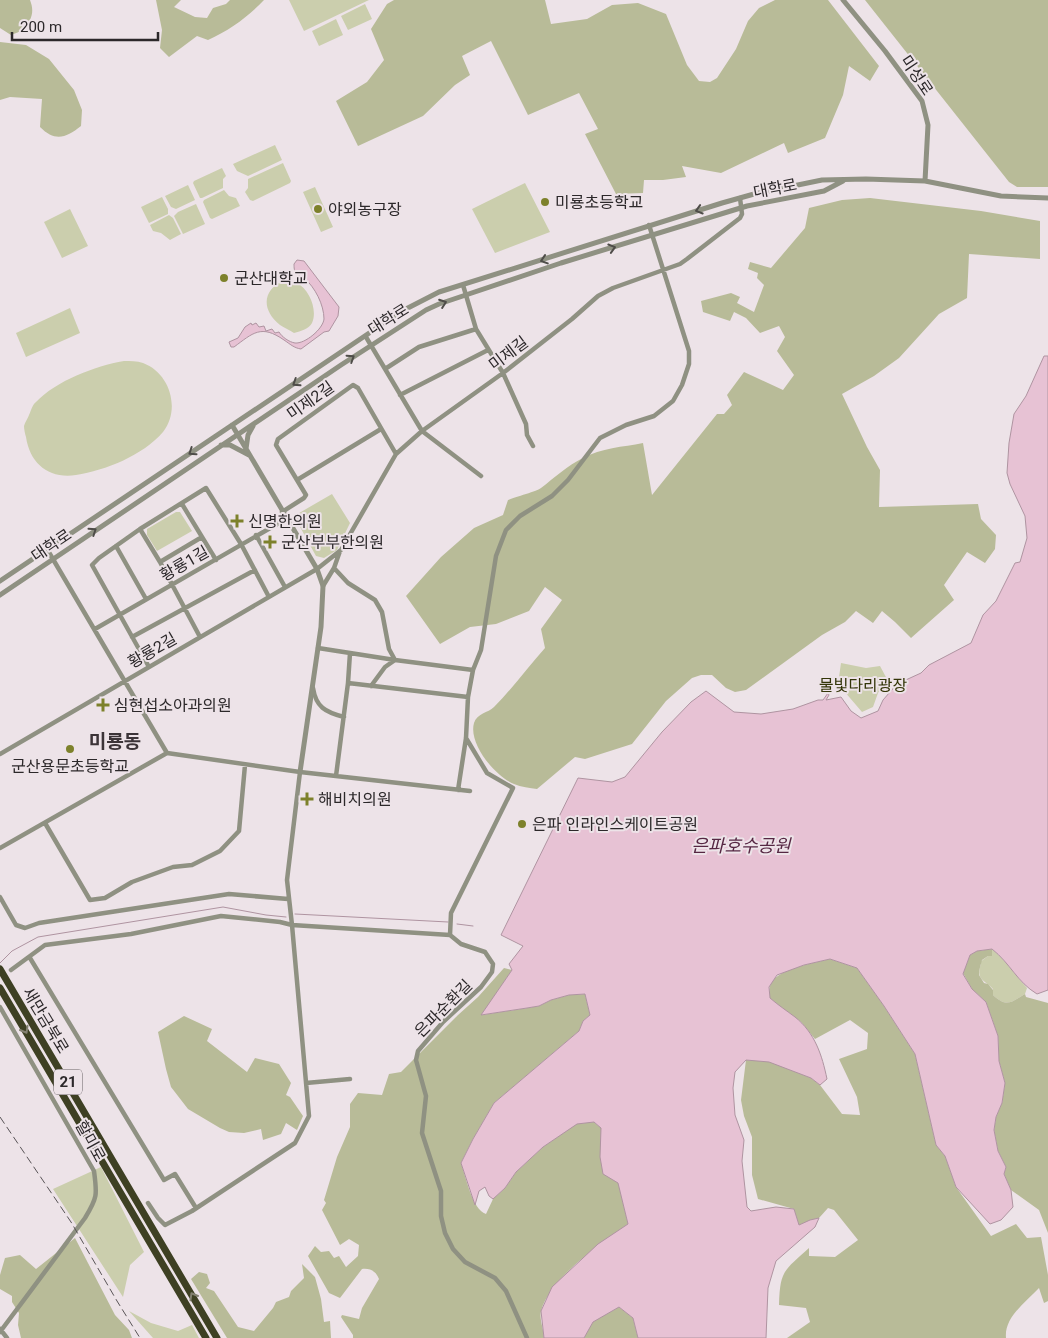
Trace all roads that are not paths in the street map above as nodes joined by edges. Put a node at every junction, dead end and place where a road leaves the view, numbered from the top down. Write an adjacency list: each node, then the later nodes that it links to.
1 (843, 0): 3 (street, 미성로)
2 (844, 181): 3 (street, 대학로); 4 (street, 대학로); 6 (street, 대학로)
3 (925, 181): 5 (street, 대학로)
4 (740, 198): 6 (street); 7 (street, 대학로, one-way to 7)
5 (1048, 198)
6 (742, 208): 8 (street, 대학로); 9 (street, 미제길)
7 (649, 225): 8 (street); 10 (street, 대학로, one-way to 10)
8 (653, 236): 9 (street); 11 (street, 대학로, one-way to 8)
9 (663, 270): 17 (street, 미제길); 62 (street)
10 (462, 285): 11 (street); 13 (street, 대학로)
11 (466, 296): 12 (street); 14 (street, 대학로, one-way to 11)
12 (476, 329): 15 (street); 16 (street)
13 (366, 337): 14 (street); 20 (street, 대학로, one-way to 20)
14 (371, 345): 16 (street); 19 (street, 대학로, one-way to 14)
15 (488, 350): 17 (street); 18 (street)
16 (385, 368): 18 (street)
17 (503, 373): 22 (street, 미제길); 25 (street)
18 (400, 395): 22 (street)
19 (256, 422): 23 (street, 대학로); 26 (street)
20 (232, 425): 23 (street); 38 (street, 대학로, one-way to 38)
21 (381, 429): 27 (street, 미제2길); 29 (street); 29 (street, 미제2길)
22 (422, 432): 27 (street, 미제길); 28 (street)
23 (238, 434): 24 (street, 대학로); 26 (street)
24 (221, 445): 26 (street); 40 (street, 대학로, one-way to 24)
25 (533, 446)
26 (248, 452): 31 (street)
27 (396, 454): 39 (street, 미제길)
28 (481, 476)
29 (297, 480): 31 (street, 미제2길)
30 (182, 504): 33 (street); 35 (street); 36 (street)
31 (282, 512): 32 (street)
32 (286, 518): 34 (street, 황룡1길); 44 (street)
33 (140, 530): 37 (street); 42 (street)
34 (256, 535): 36 (street, 황룡1길); 49 (street)
35 (202, 537): 41 (street); 42 (street)
36 (241, 544): 41 (street, 황룡1길); 45 (street)
37 (116, 546): 52 (street); 54 (street)
38 (47, 550): 40 (street); 46 (street, 대학로)
39 (341, 550): 43 (street); 44 (street, 미제길)
40 (53, 559): 50 (street, 대학로); 55 (street)
41 (216, 560): 47 (street, 황룡1길)
42 (160, 562): 47 (street)
43 (334, 568): 48 (street); 60 (street)
44 (317, 569): 48 (street); 49 (street, 황룡2길)
45 (255, 570): 51 (street); 53 (street)
46 (0, 581)
47 (172, 584): 52 (street, 황룡1길); 53 (street)
48 (323, 586): 58 (street)
49 (285, 587): 51 (street, 황룡2길)
50 (0, 595)
51 (269, 597): 57 (street, 황룡2길)
52 (146, 600): 54 (street, 황룡1길)
53 (185, 607): 56 (street); 57 (street)
54 (121, 615): 55 (street, 황룡1길); 56 (street)
55 (95, 629): 63 (street)
56 (132, 637): 61 (street)
57 (200, 637): 61 (street, 황룡2길)
58 (318, 648): 59 (street); 66 (street)
59 (350, 653): 60 (street); 64 (street)
60 (395, 660): 62 (street); 65 (street)
61 (149, 666): 63 (street, 황룡2길)
62 (473, 670): 67 (street)
63 (125, 681): 70 (street); 71 (street, 황룡2길)
64 (348, 683): 65 (street); 68 (street)
65 (370, 686): 67 (street)
66 (313, 688): 68 (street); 73 (street)
67 (468, 697): 69 (street)
68 (344, 717): 74 (street)
69 (466, 738): 75 (street); 82 (street)
70 (167, 753): 72 (street); 77 (street)
71 (0, 754)
72 (245, 765): 73 (street); 77 (street)
73 (300, 772): 74 (street); 80 (street)
74 (336, 776): 75 (street)
75 (458, 790): 76 (street)
76 (470, 790)
77 (44, 823): 78 (street)
78 (0, 848)
79 (0, 897): 80 (street)
80 (288, 899): 81 (street)
81 (292, 925): 82 (street); 83 (street); 89 (street)
82 (450, 935): 96 (street, 은파순환길)
83 (30, 958): 85 (street); 91 (street)
84 (0, 968): 95 (highway, 새만금북로 / 21, one-way to 84)
85 (10, 970)
86 (0, 988): 94 (highway, 새만금북로 / 21, one-way to 94)
87 (0, 1007): 92 (street, 할미로)
88 (350, 1079): 89 (street)
89 (306, 1083): 91 (street)
90 (148, 1203): 91 (street)
91 (196, 1208)
92 (0, 1331): 93 (street)
93 (7, 1338)
94 (206, 1338)
95 (217, 1338)
96 (528, 1338)

